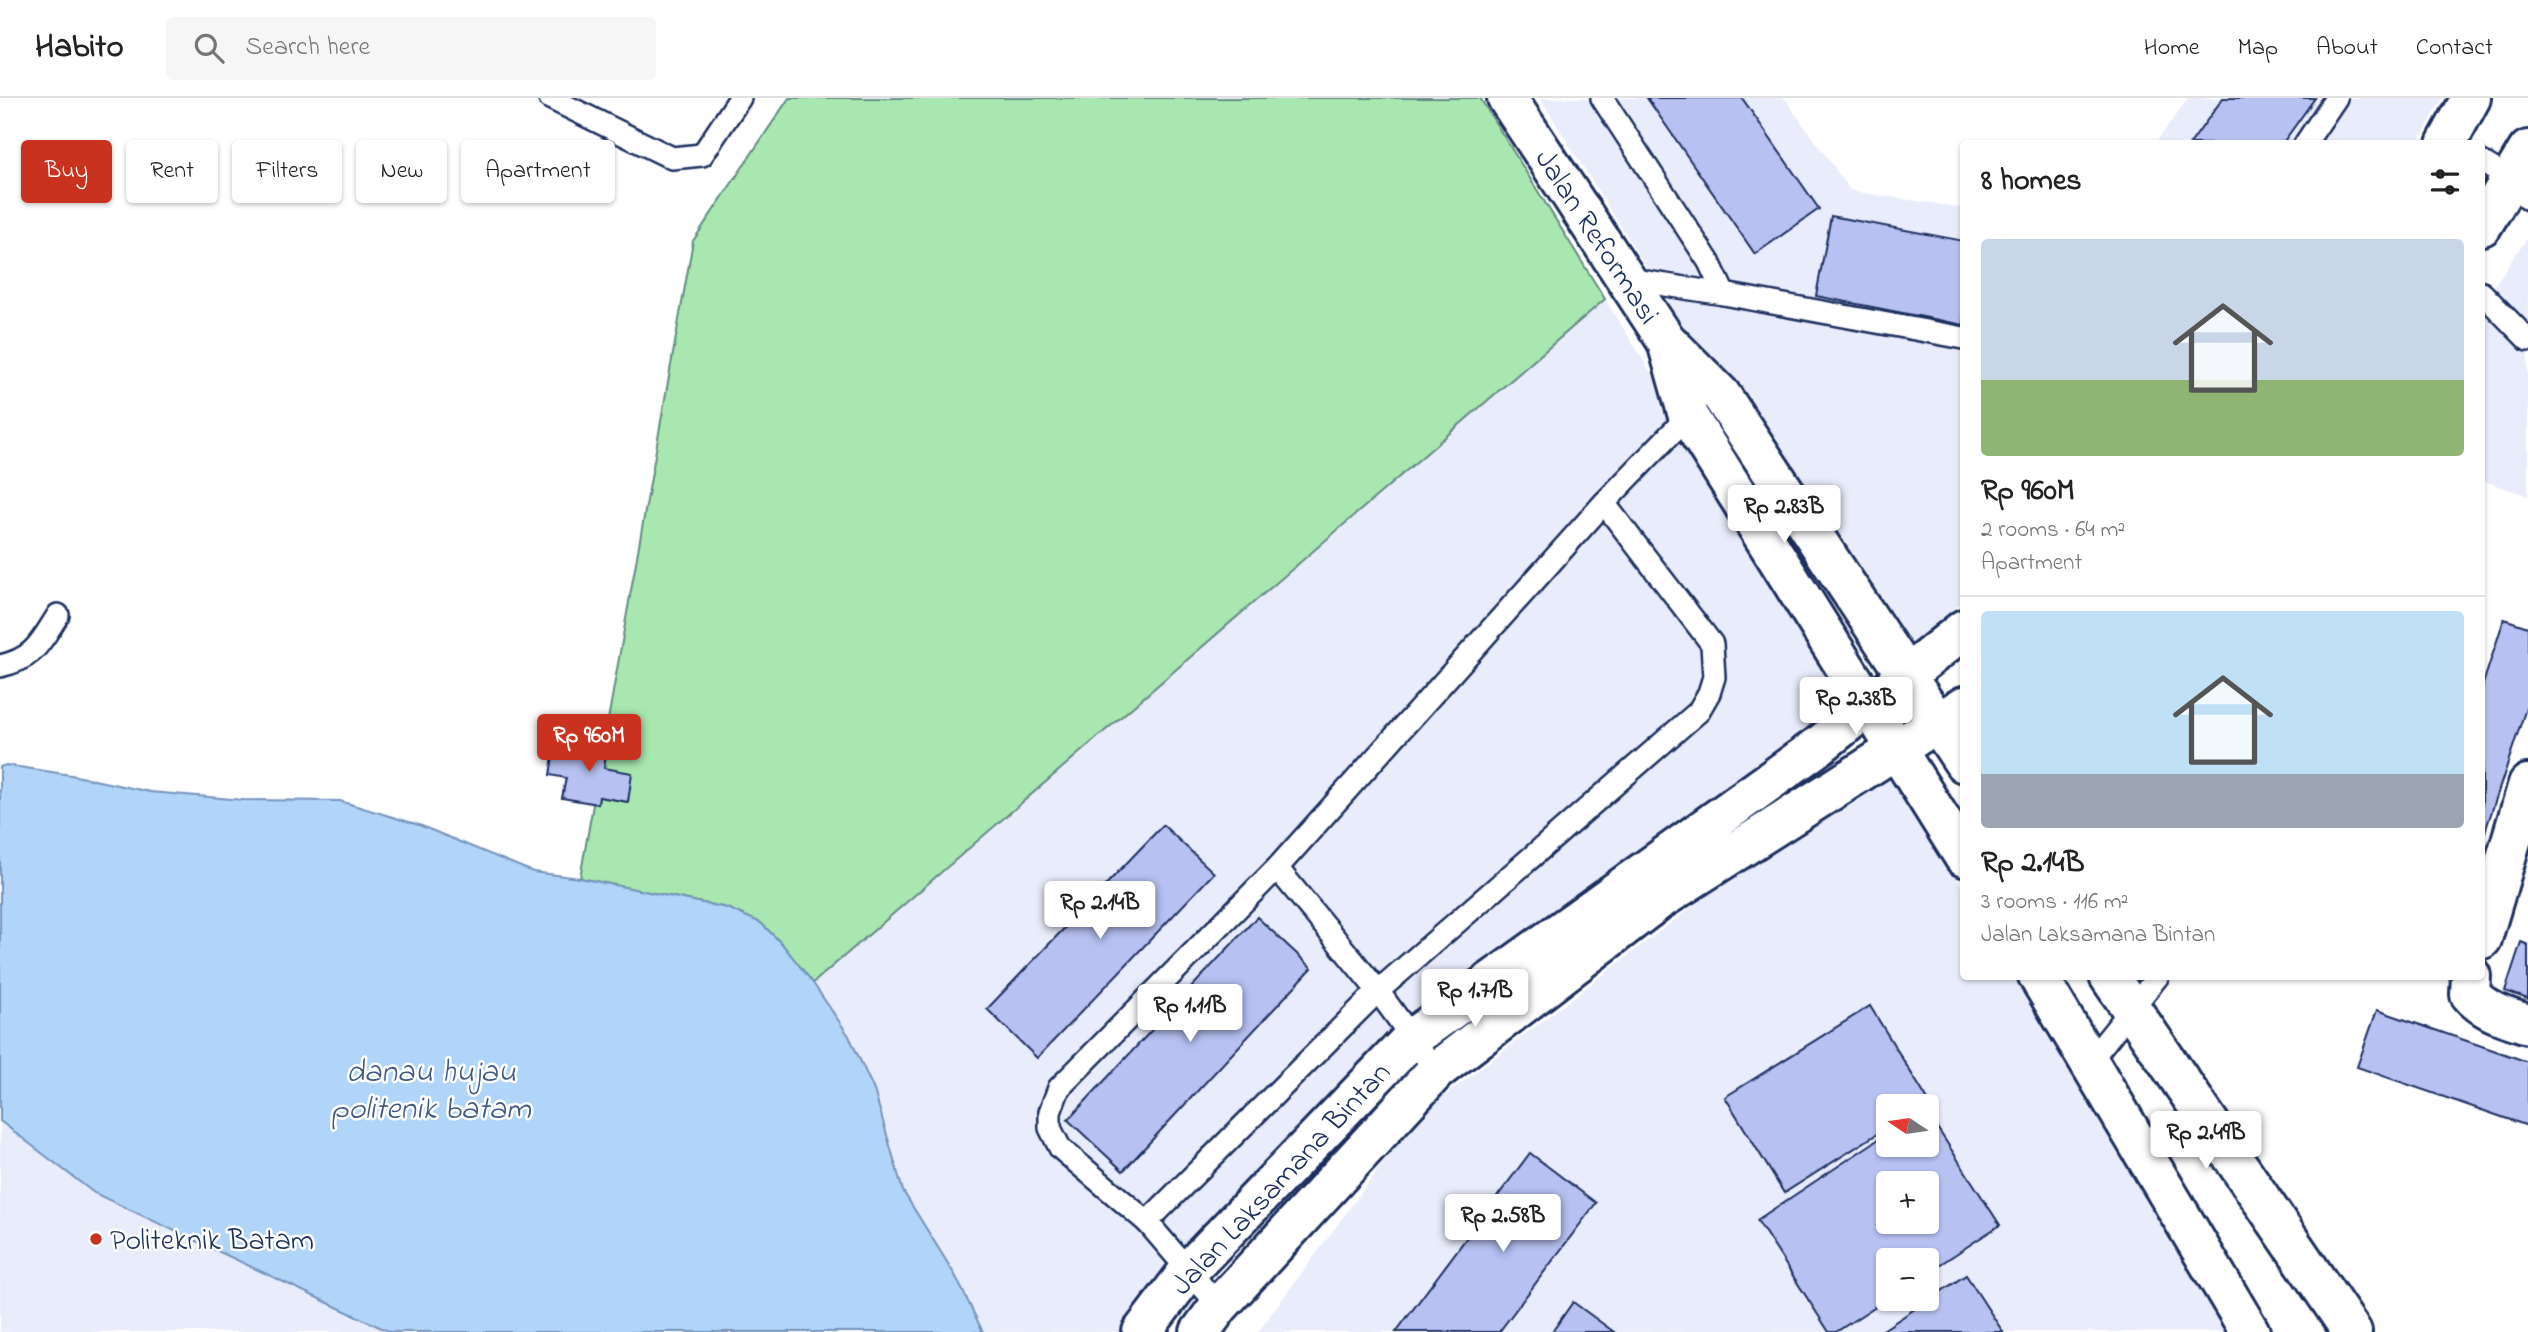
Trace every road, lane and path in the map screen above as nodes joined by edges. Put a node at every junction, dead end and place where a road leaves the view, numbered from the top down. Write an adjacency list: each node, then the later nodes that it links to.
1 (550, 98): 2 (lane)
2 (740, 98)
3 (1507, 98): 11 (street, Jalan Reformasi)
4 (1602, 98): 12 (lane)
5 (2336, 98): 7 (lane)
6 (2471, 98): 8 (street)
7 (2308, 140)
8 (2450, 140)
9 (2512, 173): 10 (street)
10 (2485, 221)
11 (1627, 279): 12 (lane); 15 (street, Jalan Reformasi)
12 (1724, 294): 14 (lane)
13 (2485, 296): 16 (lane)
14 (1960, 337)
15 (1666, 340): 17 (street, Jalan Reformasi); 22 (street, Jalan Reformasi)
16 (2528, 340)
17 (1688, 416): 18 (lane); 23 (street, Jalan Reformasi)
18 (1604, 503): 29 (lane); 35 (lane)
19 (58, 615): 21 (lane)
20 (1960, 632): 22 (street, Jalan Laksamana Bintan)
21 (0, 666)
22 (1905, 676): 23 (street, Jalan Laksamana Bintan); 24 (street, Jalan Reformasi)
23 (1869, 706): 25 (street, Jalan Reformasi); 38 (street, Jalan Laksamana Bintan)
24 (1950, 715): 25 (street, Jalan Laksamana Bintan); 26 (street, Jalan Reformasi)
25 (1896, 748): 28 (street, Jalan Reformasi); 40 (street, Jalan Laksamana Bintan)
26 (1960, 749)
27 (2524, 808): 30 (street)
28 (1960, 851)
29 (1277, 868): 35 (lane); 41 (lane)
30 (2485, 930)
31 (2040, 980): 39 (street)
32 (2112, 980): 36 (street)
33 (2155, 980): 36 (lane)
34 (2471, 980): 37 (street)
35 (1378, 991): 38 (lane); 41 (lane)
36 (2132, 1009): 39 (lane); 46 (street)
37 (2528, 1024)
38 (1412, 1038): 40 (lane); 42 (street, Jalan Laksamana Bintan)
39 (2090, 1061): 45 (street)
40 (1436, 1071): 43 (street, Jalan Laksamana Bintan)
41 (1147, 1222): 42 (lane)
42 (1189, 1270): 43 (lane); 44 (street, Jalan Laksamana Bintan)
43 (1209, 1319)
44 (1142, 1332)
45 (2250, 1332)
46 (2352, 1332)

